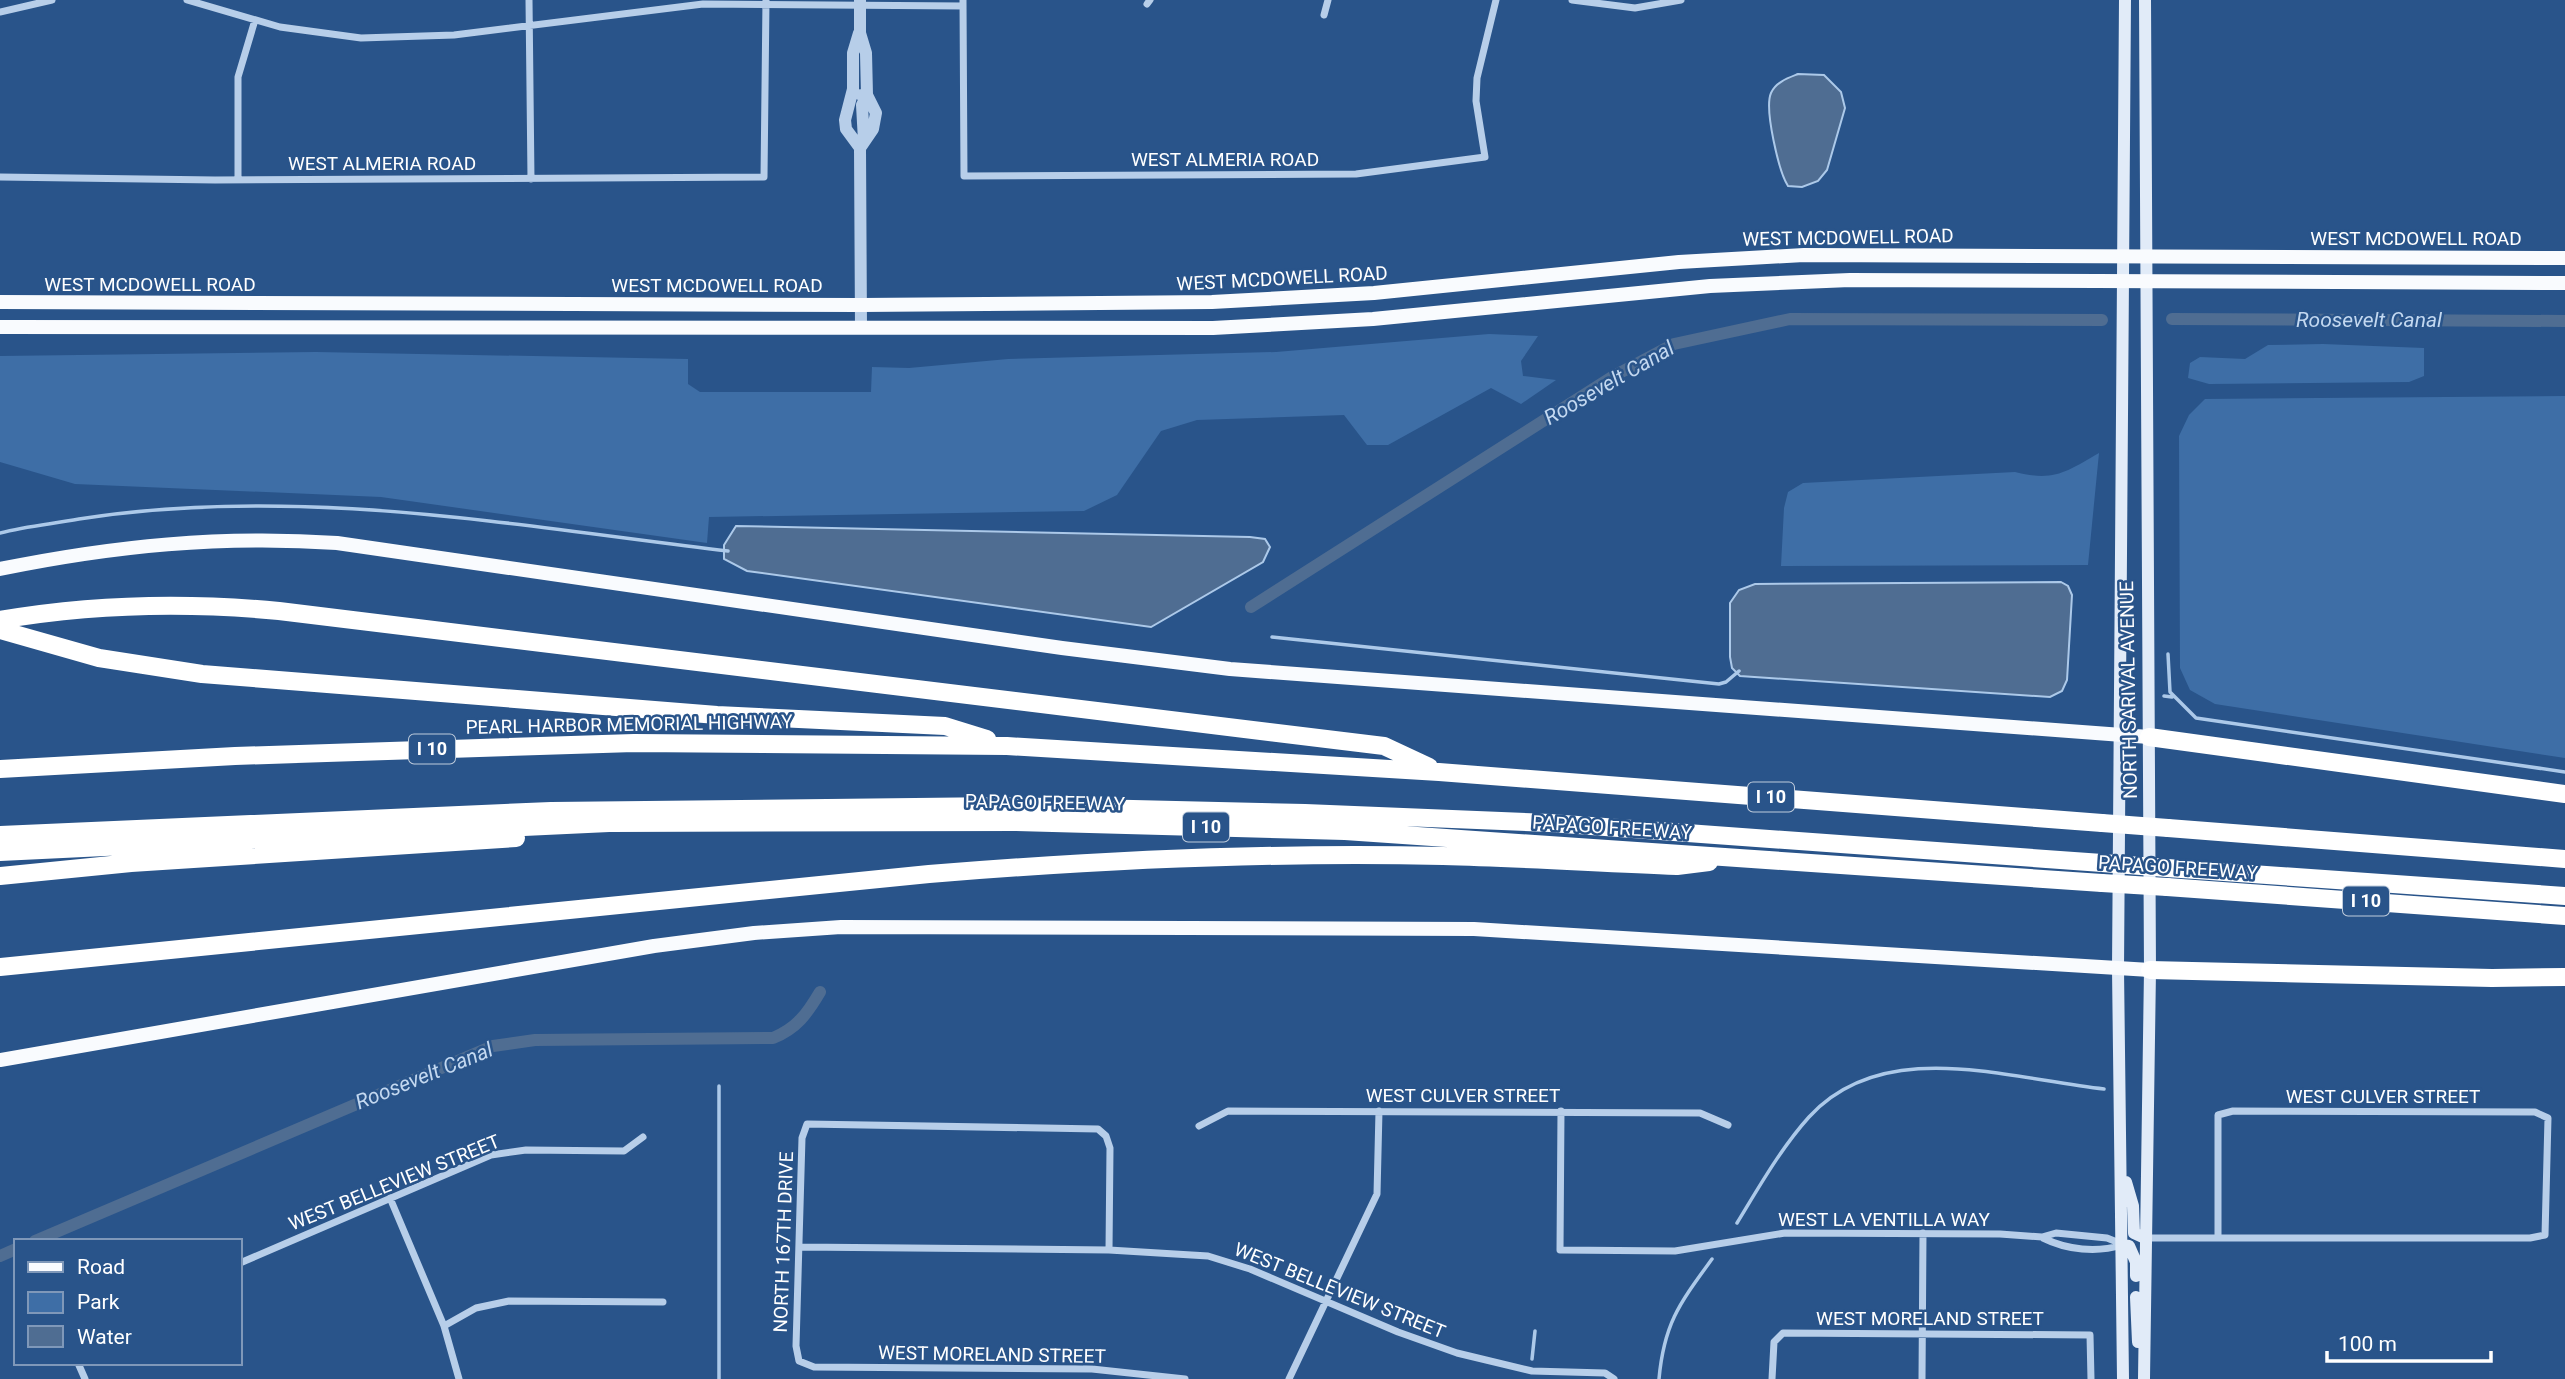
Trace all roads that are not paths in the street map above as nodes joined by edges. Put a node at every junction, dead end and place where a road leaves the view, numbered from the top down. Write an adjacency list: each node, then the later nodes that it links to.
1 (52, 0): 13 (street)
2 (187, 0): 15 (street)
3 (530, 0): 16 (street)
4 (1328, 0): 14 (street)
5 (1496, 0): 12 (street, WEST ALMERIA ROAD)
6 (1572, 0): 7 (street)
7 (1681, 0)
8 (2125, 0): 24 (main road, NORTH SARIVAL AVENUE)
9 (2145, 0): 25 (main road, NORTH SARIVAL AVENUE)
10 (766, 2): 11 (street); 16 (street); 22 (street, WEST ALMERIA ROAD)
11 (860, 3): 12 (street); 17 (street)
12 (963, 3)
13 (0, 12)
14 (1324, 15)
15 (255, 20): 16 (street); 23 (street)
16 (530, 27): 22 (street)
17 (860, 33): 18 (street); 19 (street)
18 (852, 95): 19 (street); 20 (street)
19 (867, 95): 20 (street)
20 (862, 144): 31 (street)
21 (0, 177): 23 (street, WEST ALMERIA ROAD)
22 (531, 179): 23 (street, WEST ALMERIA ROAD)
23 (238, 180)
24 (2125, 255): 25 (main road, WEST MCDOWELL ROAD); 27 (main road, NORTH SARIVAL AVENUE); 31 (main road, WEST MCDOWELL ROAD)
25 (2146, 255): 26 (main road, WEST MCDOWELL ROAD); 28 (main road, NORTH SARIVAL AVENUE)
26 (2565, 258)
27 (2125, 281): 28 (main road); 33 (main road); 37 (main road, NORTH SARIVAL AVENUE)
28 (2146, 281): 29 (main road); 38 (main road, NORTH SARIVAL AVENUE)
29 (2565, 283)
30 (0, 302): 31 (main road, WEST MCDOWELL ROAD)
31 (861, 305): 33 (street)
32 (0, 327): 33 (main road)
33 (861, 328)
34 (0, 569): 37 (main road)
35 (0, 620): 41 (highway)
36 (0, 630): 39 (highway)
37 (2119, 733): 38 (main road); 52 (main road, NORTH SARIVAL AVENUE)
38 (2149, 737): 42 (highway); 53 (main road, NORTH SARIVAL AVENUE)
39 (1007, 746): 40 (highway, PEARL HARBOR MEMORIAL HIGHWAY / I 10); 41 (highway, PAPAGO FREEWAY / I 10)
40 (0, 769)
41 (1439, 772): 47 (highway, PAPAGO FREEWAY / I 10, bridge)
42 (2565, 794)
43 (655, 822): 45 (highway, I 10); 46 (highway, PAPAGO FREEWAY / I 10); 48 (highway)
44 (0, 835): 49 (highway, bridge)
45 (0, 852)
46 (1757, 857): 50 (highway, PAPAGO FREEWAY / I 10, bridge); 51 (highway)
47 (2565, 859)
48 (0, 876)
49 (2565, 896)
50 (2565, 916)
51 (0, 967)
52 (2118, 969): 53 (main road); 55 (main road); 61 (main road, NORTH SARIVAL AVENUE)
53 (2150, 970): 54 (highway); 65 (main road, NORTH SARIVAL AVENUE)
54 (2565, 977)
55 (0, 1060)
56 (1379, 1111): 57 (street, WEST CULVER STREET); 59 (street, WEST CULVER STREET); 71 (street)
57 (1561, 1111): 58 (street, WEST CULVER STREET); 63 (street, WEST LA VENTILLA WAY)
58 (1728, 1125)
59 (1199, 1126)
60 (643, 1137): 62 (street, WEST BELLEVIEW STREET)
61 (2121, 1172): 65 (main road); 67 (main road, NORTH SARIVAL AVENUE)
62 (390, 1198): 70 (street, WEST BELLEVIEW STREET); 73 (street)
63 (1923, 1233): 64 (street, WEST LA VENTILLA WAY); 74 (street)
64 (2042, 1237): 67 (street); 67 (street)
65 (2145, 1238): 66 (street); 78 (main road, NORTH SARIVAL AVENUE)
66 (2218, 1238): 66 (street, WEST CULVER STREET)
67 (2123, 1245): 78 (main road); 86 (main road, NORTH SARIVAL AVENUE)
68 (799, 1247): 69 (street, WEST BELLEVIEW STREET); 69 (street, NORTH 167TH DRIVE); 75 (street, NORTH 167TH DRIVE)
69 (1109, 1250): 71 (street, WEST BELLEVIEW STREET)
70 (242, 1262)
71 (1325, 1301): 77 (street, WEST BELLEVIEW STREET); 82 (street)
72 (663, 1303): 73 (street)
73 (444, 1326): 79 (street)
74 (1921, 1334): 83 (street, WEST MORELAND STREET); 84 (street); 85 (street, WEST MORELAND STREET)
75 (799, 1362): 76 (street, WEST MORELAND STREET)
76 (997, 1370): 80 (street); 81 (street, WEST MORELAND STREET)
77 (1614, 1378)
78 (2144, 1378)
79 (459, 1379)
80 (997, 1379)
81 (1185, 1379)
82 (1289, 1379)
83 (1772, 1379)
84 (1922, 1379)
85 (2091, 1379)
86 (2123, 1379)

